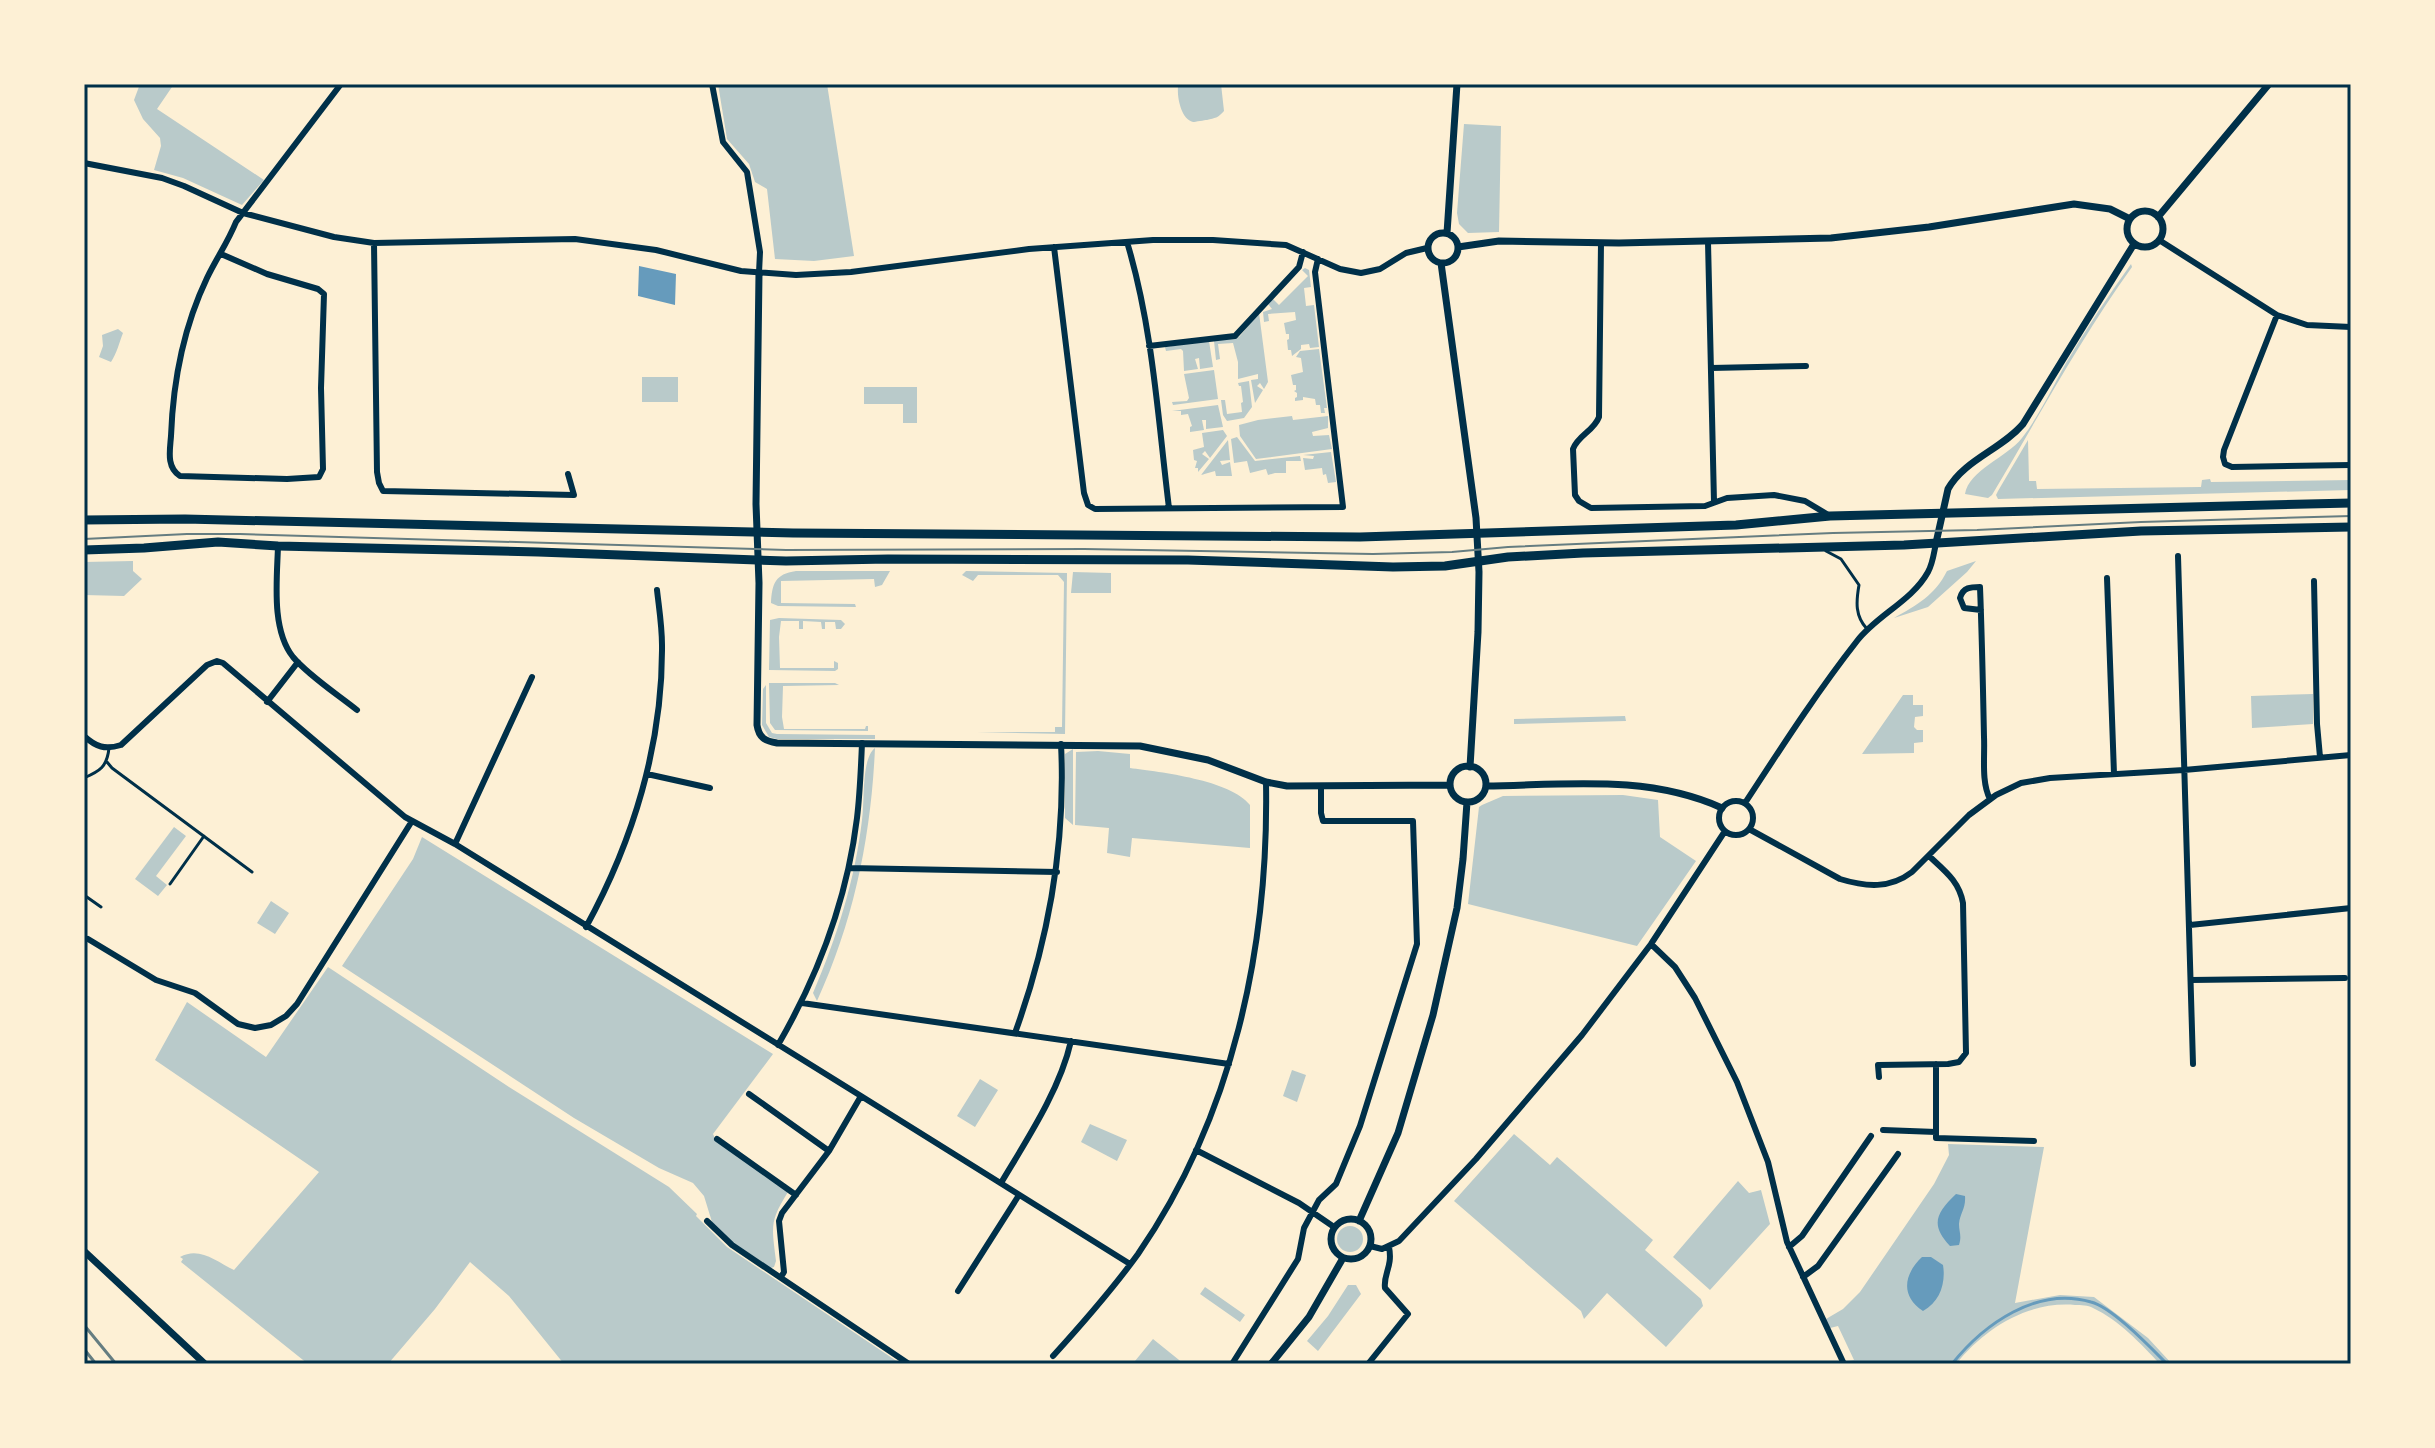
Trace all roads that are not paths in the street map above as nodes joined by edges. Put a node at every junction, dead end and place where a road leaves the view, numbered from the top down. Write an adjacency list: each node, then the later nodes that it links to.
1 (341, 84): 6 (street)
2 (712, 84): 23 (street)
3 (1457, 84): 9 (street)
4 (2269, 84): 7 (street)
5 (84, 163): 6 (street)
6 (243, 213): 13 (street); 20 (street)
7 (2158, 217): 8 (street); 10 (street)
8 (2130, 219): 12 (street); 15 (street)
9 (1447, 233): 17 (street); 18 (street)
10 (2159, 240): 15 (street); 24 (street)
11 (1127, 242): 16 (street); 19 (street); 26 (street)
12 (1708, 242): 14 (street); 28 (street)
13 (374, 243): 23 (street); 30 (street)
14 (1601, 243): 17 (street); 31 (street)
15 (2134, 244): 34 (street)
16 (1054, 247): 23 (street); 33 (street)
17 (1458, 247): 22 (street)
18 (1427, 248): 21 (street); 22 (street)
19 (1303, 252): 21 (street); 26 (street)
20 (221, 254): 20 (street)
21 (1318, 259): 33 (street)
22 (1441, 263): 39 (street)
23 (759, 273): 38 (street)
24 (2277, 315): 25 (street); 29 (street)
25 (2351, 327)
26 (1149, 346): 33 (street)
27 (1806, 366): 28 (street)
28 (1711, 368): 31 (street)
29 (2351, 465)
30 (568, 474)
31 (1714, 502): 35 (street)
32 (2351, 503): 34 (main road)
33 (1169, 508)
34 (1943, 513): 35 (main road); 40 (street)
35 (1830, 516): 39 (main road)
36 (84, 520): 38 (main road)
37 (2351, 527): 40 (main road)
38 (757, 532): 39 (main road); 45 (street)
39 (1477, 533): 46 (street)
40 (1936, 543): 42 (main road); 51 (street)
41 (278, 546): 43 (main road); 45 (main road); 52 (street)
42 (1799, 546): 46 (main road); 51 (lane)
43 (84, 550)
44 (2178, 556): 64 (street)
45 (758, 560): 46 (main road); 57 (street)
46 (1478, 561): 63 (street)
47 (2107, 578): 66 (street)
48 (2314, 581): 61 (street)
49 (657, 590): 65 (street)
50 (1981, 610): 50 (street); 73 (street)
51 (1868, 629): 75 (street)
52 (298, 662): 54 (street); 55 (street)
53 (532, 677): 81 (street)
54 (267, 702): 59 (street); 77 (street)
55 (357, 710)
56 (84, 736): 59 (street)
57 (862, 743): 58 (street); 83 (street)
58 (1061, 744): 68 (street); 85 (street)
59 (109, 748): 62 (lane)
60 (2351, 755): 61 (street)
61 (2320, 757): 64 (street)
62 (107, 762): 67 (lane); 80 (lane)
63 (1470, 767): 69 (street); 70 (street)
64 (2184, 770): 66 (street); 90 (street)
65 (647, 774): 72 (street); 91 (street)
66 (2114, 774): 73 (street)
67 (84, 778)
68 (1266, 782): 71 (street); 100 (street)
69 (1450, 785): 71 (street); 74 (street)
70 (1486, 786): 74 (street); 76 (street)
71 (1321, 787): 117 (street)
72 (710, 788)
73 (1990, 799): 82 (street)
74 (1467, 802): 119 (street)
75 (1745, 803): 76 (street); 78 (street)
76 (1722, 808): 79 (street)
77 (412, 821): 81 (street); 92 (street)
78 (1749, 829): 79 (street); 82 (street)
79 (1725, 831): 93 (street)
80 (204, 836): 84 (lane); 86 (lane)
81 (455, 844): 91 (street)
82 (1929, 856): 101 (street)
83 (849, 868): 85 (street); 96 (street)
84 (252, 872)
85 (1057, 872): 97 (street)
86 (170, 884)
87 (84, 895): 88 (lane)
88 (101, 907)
89 (2351, 908): 90 (street)
90 (2190, 925): 95 (street)
91 (586, 927): 99 (street)
92 (88, 939)
93 (1651, 944): 122 (street); 123 (street)
94 (2345, 978): 95 (street)
95 (2191, 980): 102 (street)
96 (802, 1003): 97 (street); 99 (street)
97 (1015, 1033): 98 (street)
98 (1071, 1041): 100 (street); 114 (street)
99 (778, 1045): 105 (street)
100 (1229, 1064): 111 (street)
101 (1936, 1064): 103 (street); 107 (street)
102 (2193, 1064)
103 (1879, 1077)
104 (749, 1094): 112 (street)
105 (861, 1096): 112 (street); 114 (street)
106 (1883, 1130): 107 (street)
107 (1936, 1132): 110 (street)
108 (1871, 1136): 123 (street)
109 (717, 1139): 115 (street)
110 (2034, 1141)
111 (1196, 1150): 117 (street); 126 (street)
112 (829, 1151): 115 (street)
113 (1898, 1154): 128 (street)
114 (1001, 1183): 116 (street)
115 (796, 1195): 127 (street)
116 (1019, 1195): 126 (street); 129 (street)
117 (1312, 1211): 120 (street); 133 (street)
118 (707, 1221): 127 (street)
119 (1359, 1221): 120 (street); 121 (street)
120 (1334, 1227): 125 (street)
121 (1370, 1246): 122 (street); 125 (street)
122 (1389, 1247): 135 (street)
123 (1789, 1247): 128 (street)
124 (84, 1251): 131 (street)
125 (1343, 1258): 134 (street)
126 (1130, 1264): 130 (street)
127 (781, 1277): 132 (street)
128 (1803, 1277): 136 (street)
129 (958, 1291)
130 (1053, 1356)
131 (205, 1364)
132 (909, 1364)
133 (1232, 1364)
134 (1271, 1364)
135 (1368, 1364)
136 (1844, 1364)

